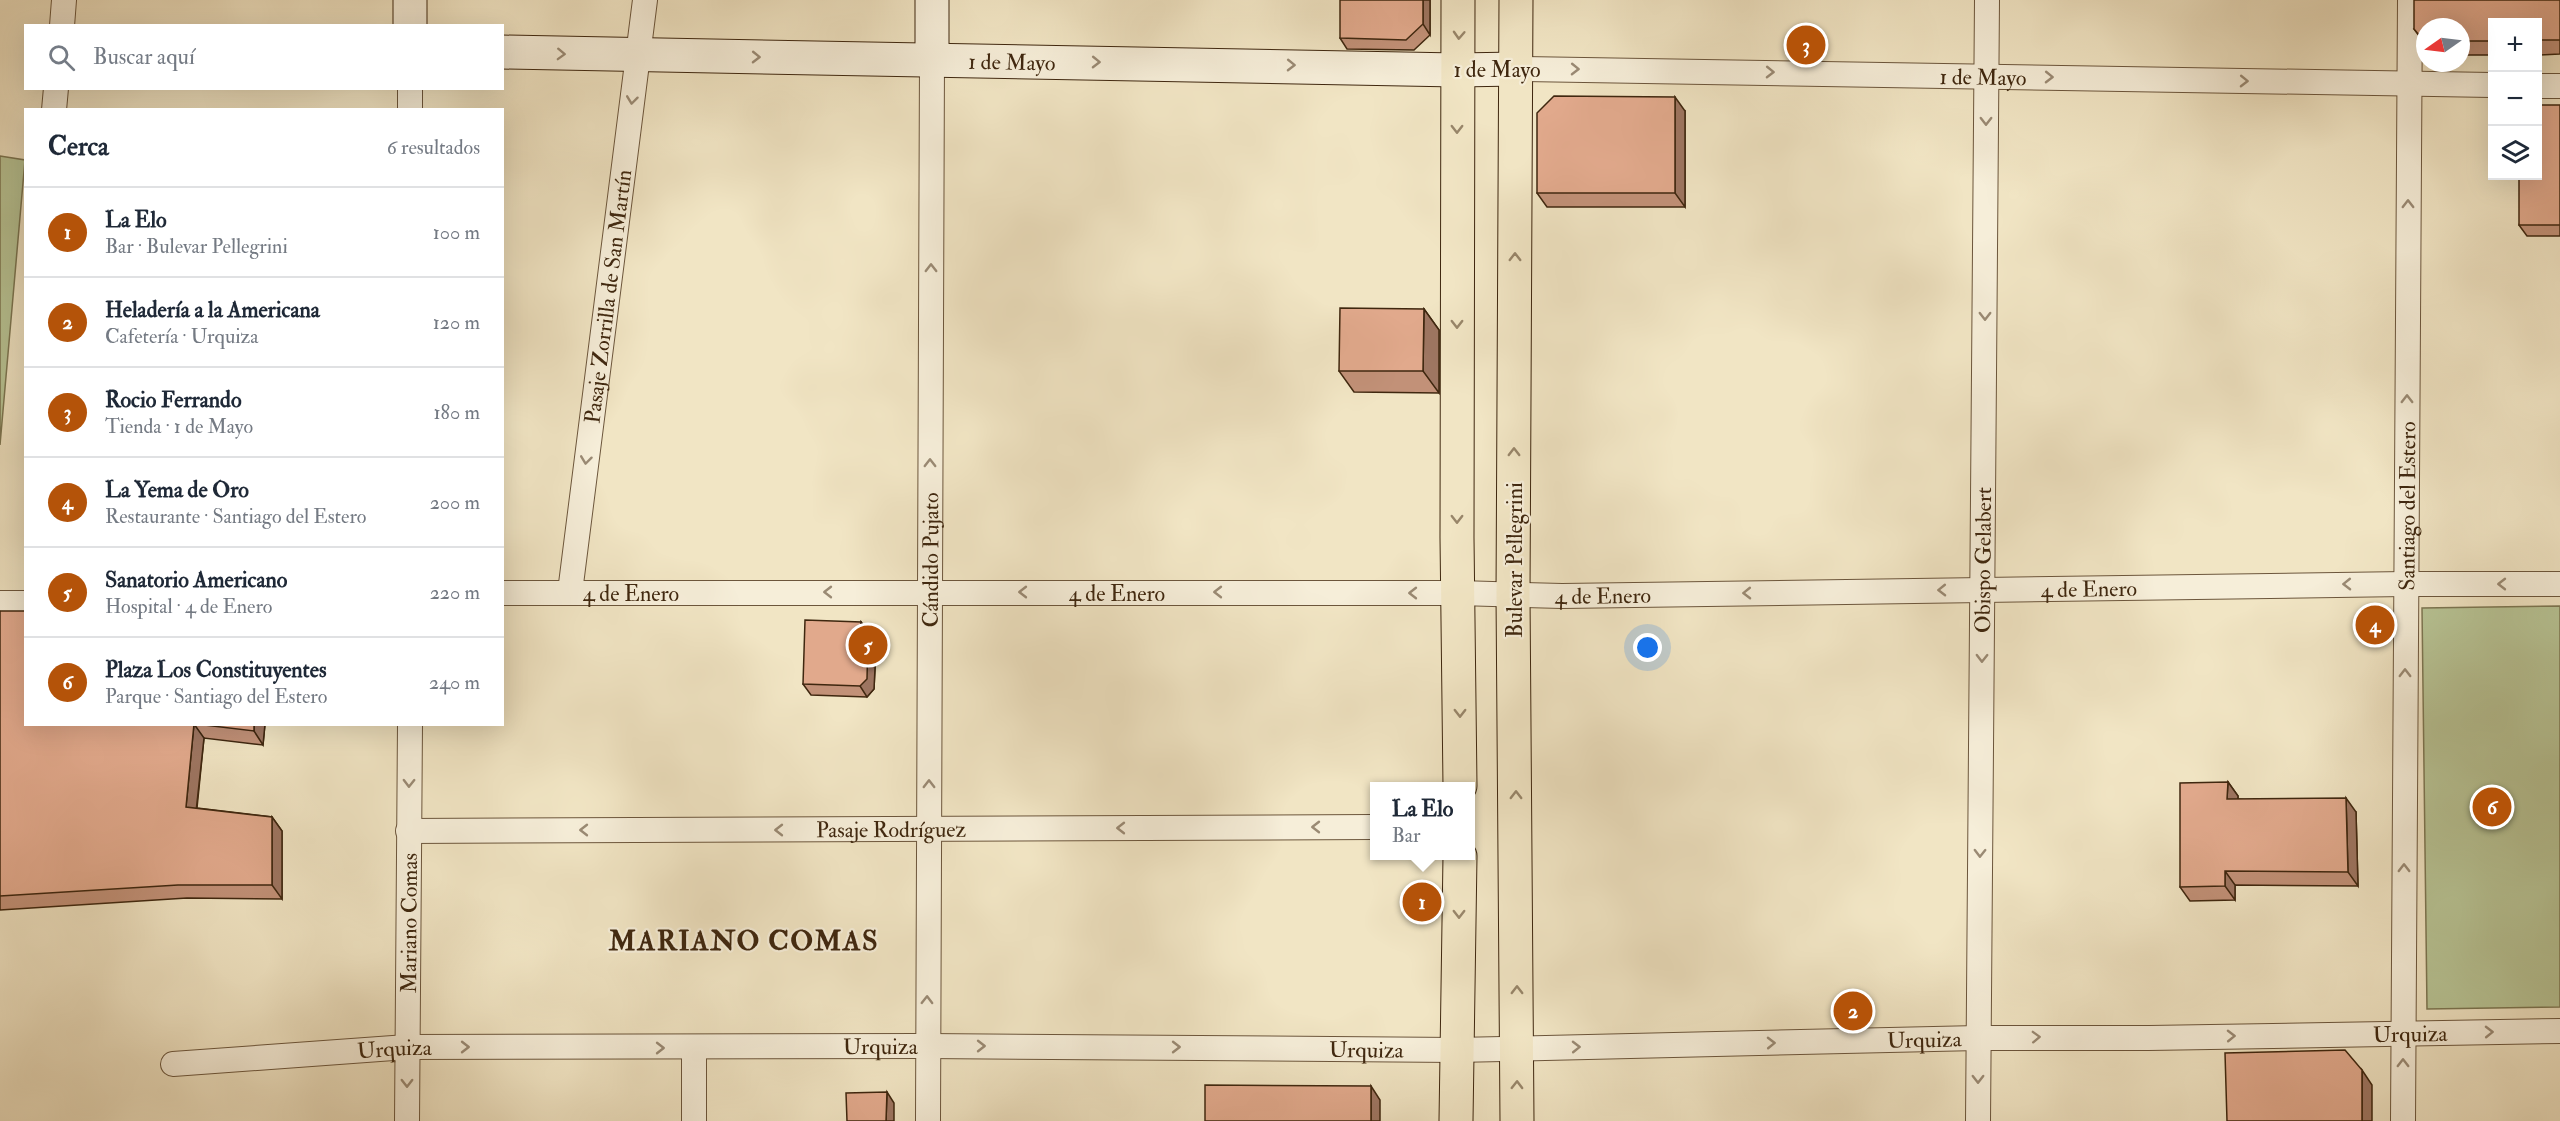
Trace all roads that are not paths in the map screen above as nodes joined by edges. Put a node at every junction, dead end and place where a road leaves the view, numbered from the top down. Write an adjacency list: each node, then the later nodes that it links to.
1 (64, 0): 9 (street)
2 (410, 0): 10 (main road)
3 (645, 0): 12 (street, Pasaje Zorrilla de San Martín)
4 (932, 0): 13 (main road, Cándido Pujato)
5 (1458, 0): 15 (main road, one-way to 15)
6 (1516, 0): 14 (main road, Bulevar Pellegrini)
7 (1986, 0): 16 (street, Obispo Gelabert)
8 (2410, 0): 17 (street, Santiago del Estero)
9 (62, 24)
10 (410, 24)
11 (504, 52): 12 (main road, 1 de Mayo, one-way to 12)
12 (638, 56): 13 (main road, 1 de Mayo, one-way to 13); 28 (street, Pasaje Zorrilla de San Martín, one-way to 28)
13 (932, 58): 15 (main road, 1 de Mayo, one-way to 15); 29 (street, Cándido Pujato, one-way to 13)
14 (1517, 69): 15 (main road, 1 de Mayo); 16 (street, 1 de Mayo, one-way to 16); 32 (main road, Bulevar Pellegrini, one-way to 14)
15 (1457, 70): 31 (main road, one-way to 31)
16 (1986, 75): 17 (street, 1 de Mayo, one-way to 17); 27 (street, Obispo Gelabert, one-way to 27)
17 (2409, 84): 18 (street, 1 de Mayo); 25 (street, Santiago del Estero, one-way to 17)
18 (2488, 85)
19 (2542, 86): 20 (street)
20 (2560, 86)
21 (56, 90): 23 (street)
22 (410, 90): 24 (street)
23 (54, 108)
24 (410, 108)
25 (2405, 584): 26 (street, 4 de Enero, one-way to 25); 27 (street, 4 de Enero, one-way to 27); 42 (street, Santiago del Estero, one-way to 25)
26 (2560, 584)
27 (1983, 590): 32 (street, 4 de Enero, one-way to 32); 43 (street, Obispo Gelabert, one-way to 43)
28 (570, 592): 29 (street, 4 de Enero, one-way to 28); 30 (street, 4 de Enero)
29 (930, 592): 31 (street, 4 de Enero, one-way to 29); 38 (street, Cándido Pujato, one-way to 29)
30 (504, 593)
31 (1459, 593): 32 (street, 4 de Enero); 36 (main road, one-way to 36)
32 (1513, 595): 47 (main road, Bulevar Pellegrini, one-way to 32)
33 (0, 603): 34 (street)
34 (24, 603)
35 (410, 726): 39 (street, Mariano Comas, one-way to 39)
36 (1460, 782)
37 (1370, 827): 38 (street, Pasaje Rodríguez, one-way to 38)
38 (929, 830): 39 (street, Pasaje Rodríguez, one-way to 39); 44 (street, Cándido Pujato, one-way to 38)
39 (408, 831): 45 (street, Mariano Comas)
40 (1460, 860): 48 (main road, one-way to 48)
41 (2560, 1031): 42 (street, Urquiza, one-way to 41)
42 (2404, 1033): 43 (street, Urquiza, one-way to 42); 56 (street, Santiago del Estero, one-way to 42)
43 (1978, 1038): 47 (street, Urquiza, one-way to 43); 55 (street, Obispo Gelabert, one-way to 55)
44 (927, 1046): 46 (street, Urquiza); 48 (street, Urquiza, one-way to 48); 52 (street, Cándido Pujato)
45 (407, 1047): 46 (street, Urquiza, one-way to 46); 49 (street, Urquiza); 50 (street, Mariano Comas, one-way to 50)
46 (694, 1048): 51 (street)
47 (1517, 1048): 48 (street, Urquiza); 54 (main road, Bulevar Pellegrini, one-way to 47)
48 (1456, 1050): 53 (main road)
49 (173, 1065)
50 (407, 1121)
51 (694, 1121)
52 (928, 1121)
53 (1456, 1121)
54 (1516, 1121)
55 (1978, 1121)
56 (2403, 1121)

